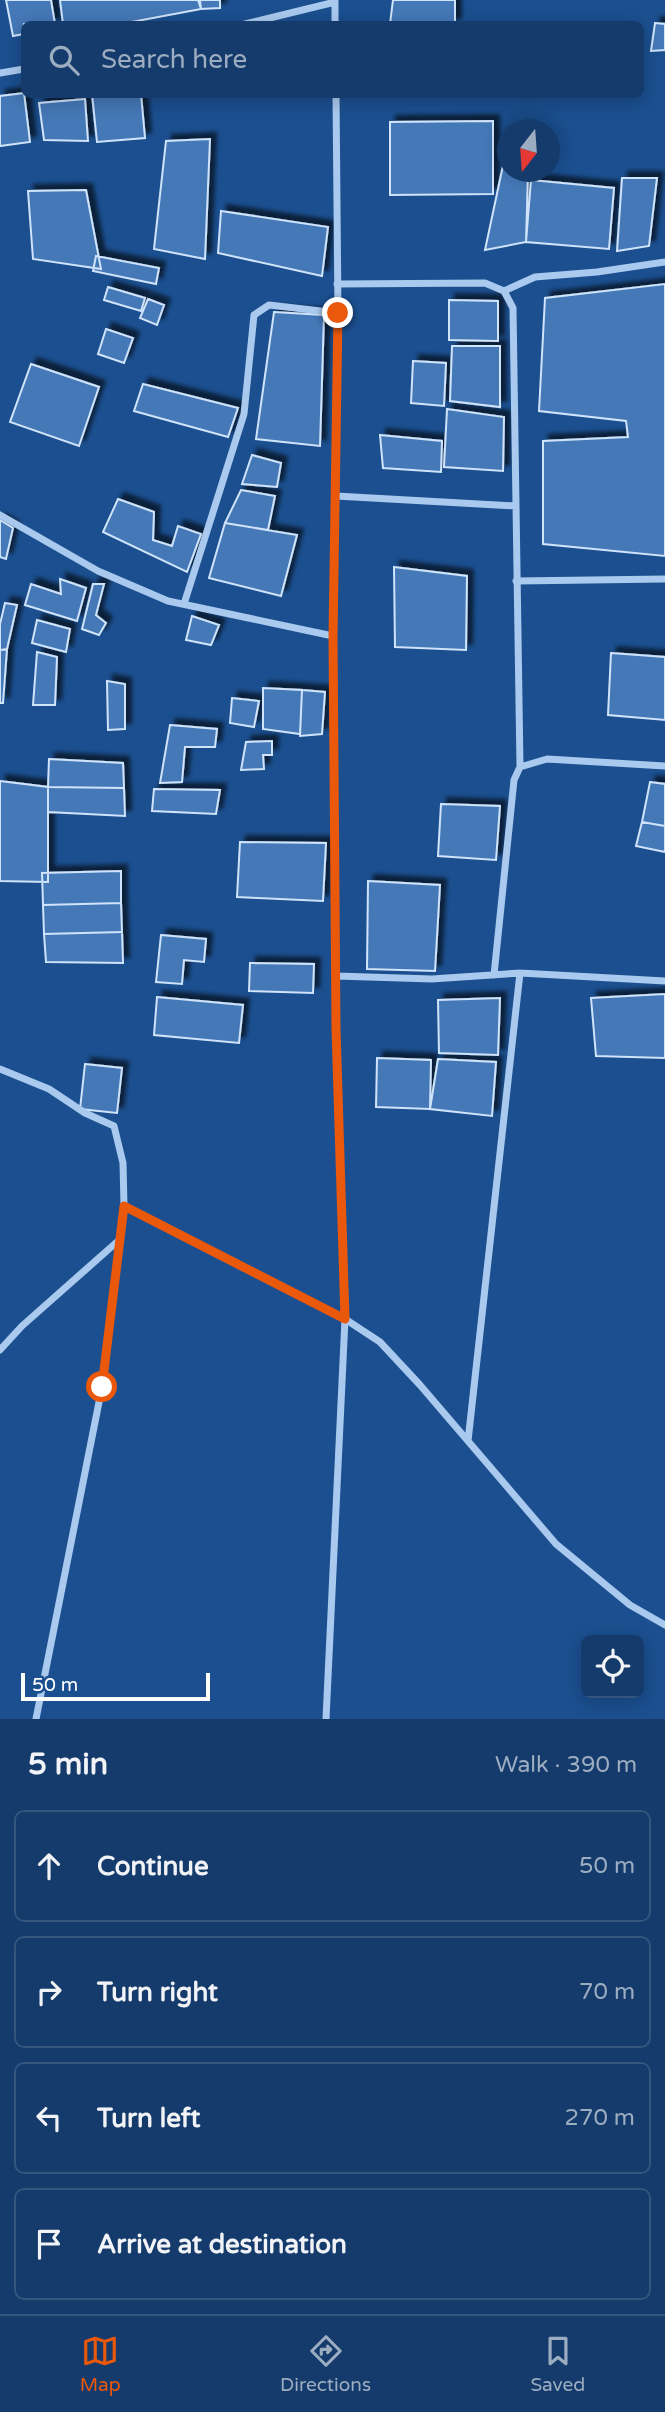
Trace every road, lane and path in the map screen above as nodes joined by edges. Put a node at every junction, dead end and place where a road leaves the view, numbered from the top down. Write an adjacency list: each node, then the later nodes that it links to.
1 (335, 1): 2 (street); 3 (street)
2 (257, 21)
3 (335, 21)
4 (21, 70): 5 (street)
5 (0, 73)
6 (336, 98): 8 (street)
7 (665, 262): 9 (street)
8 (337, 284): 9 (street); 10 (street)
9 (504, 291): 12 (street)
10 (338, 313): 11 (street); 16 (street)
11 (336, 496): 12 (street); 17 (street)
12 (516, 506): 15 (street)
13 (0, 515): 16 (street)
14 (665, 579): 15 (street)
15 (516, 580): 19 (street)
16 (184, 604): 17 (street)
17 (333, 636): 21 (street)
18 (665, 766): 19 (street)
19 (520, 768): 22 (street)
20 (520, 973): 22 (street); 23 (street); 29 (street)
21 (336, 975): 22 (street); 27 (street)
22 (494, 975)
23 (665, 981)
24 (0, 1069): 25 (street)
25 (124, 1206): 26 (street); 27 (street)
26 (119, 1241): 28 (street); 31 (street)
27 (345, 1319): 29 (street); 32 (street)
28 (0, 1350)
29 (468, 1441): 30 (street)
30 (665, 1625)
31 (36, 1719)
32 (326, 1719)

